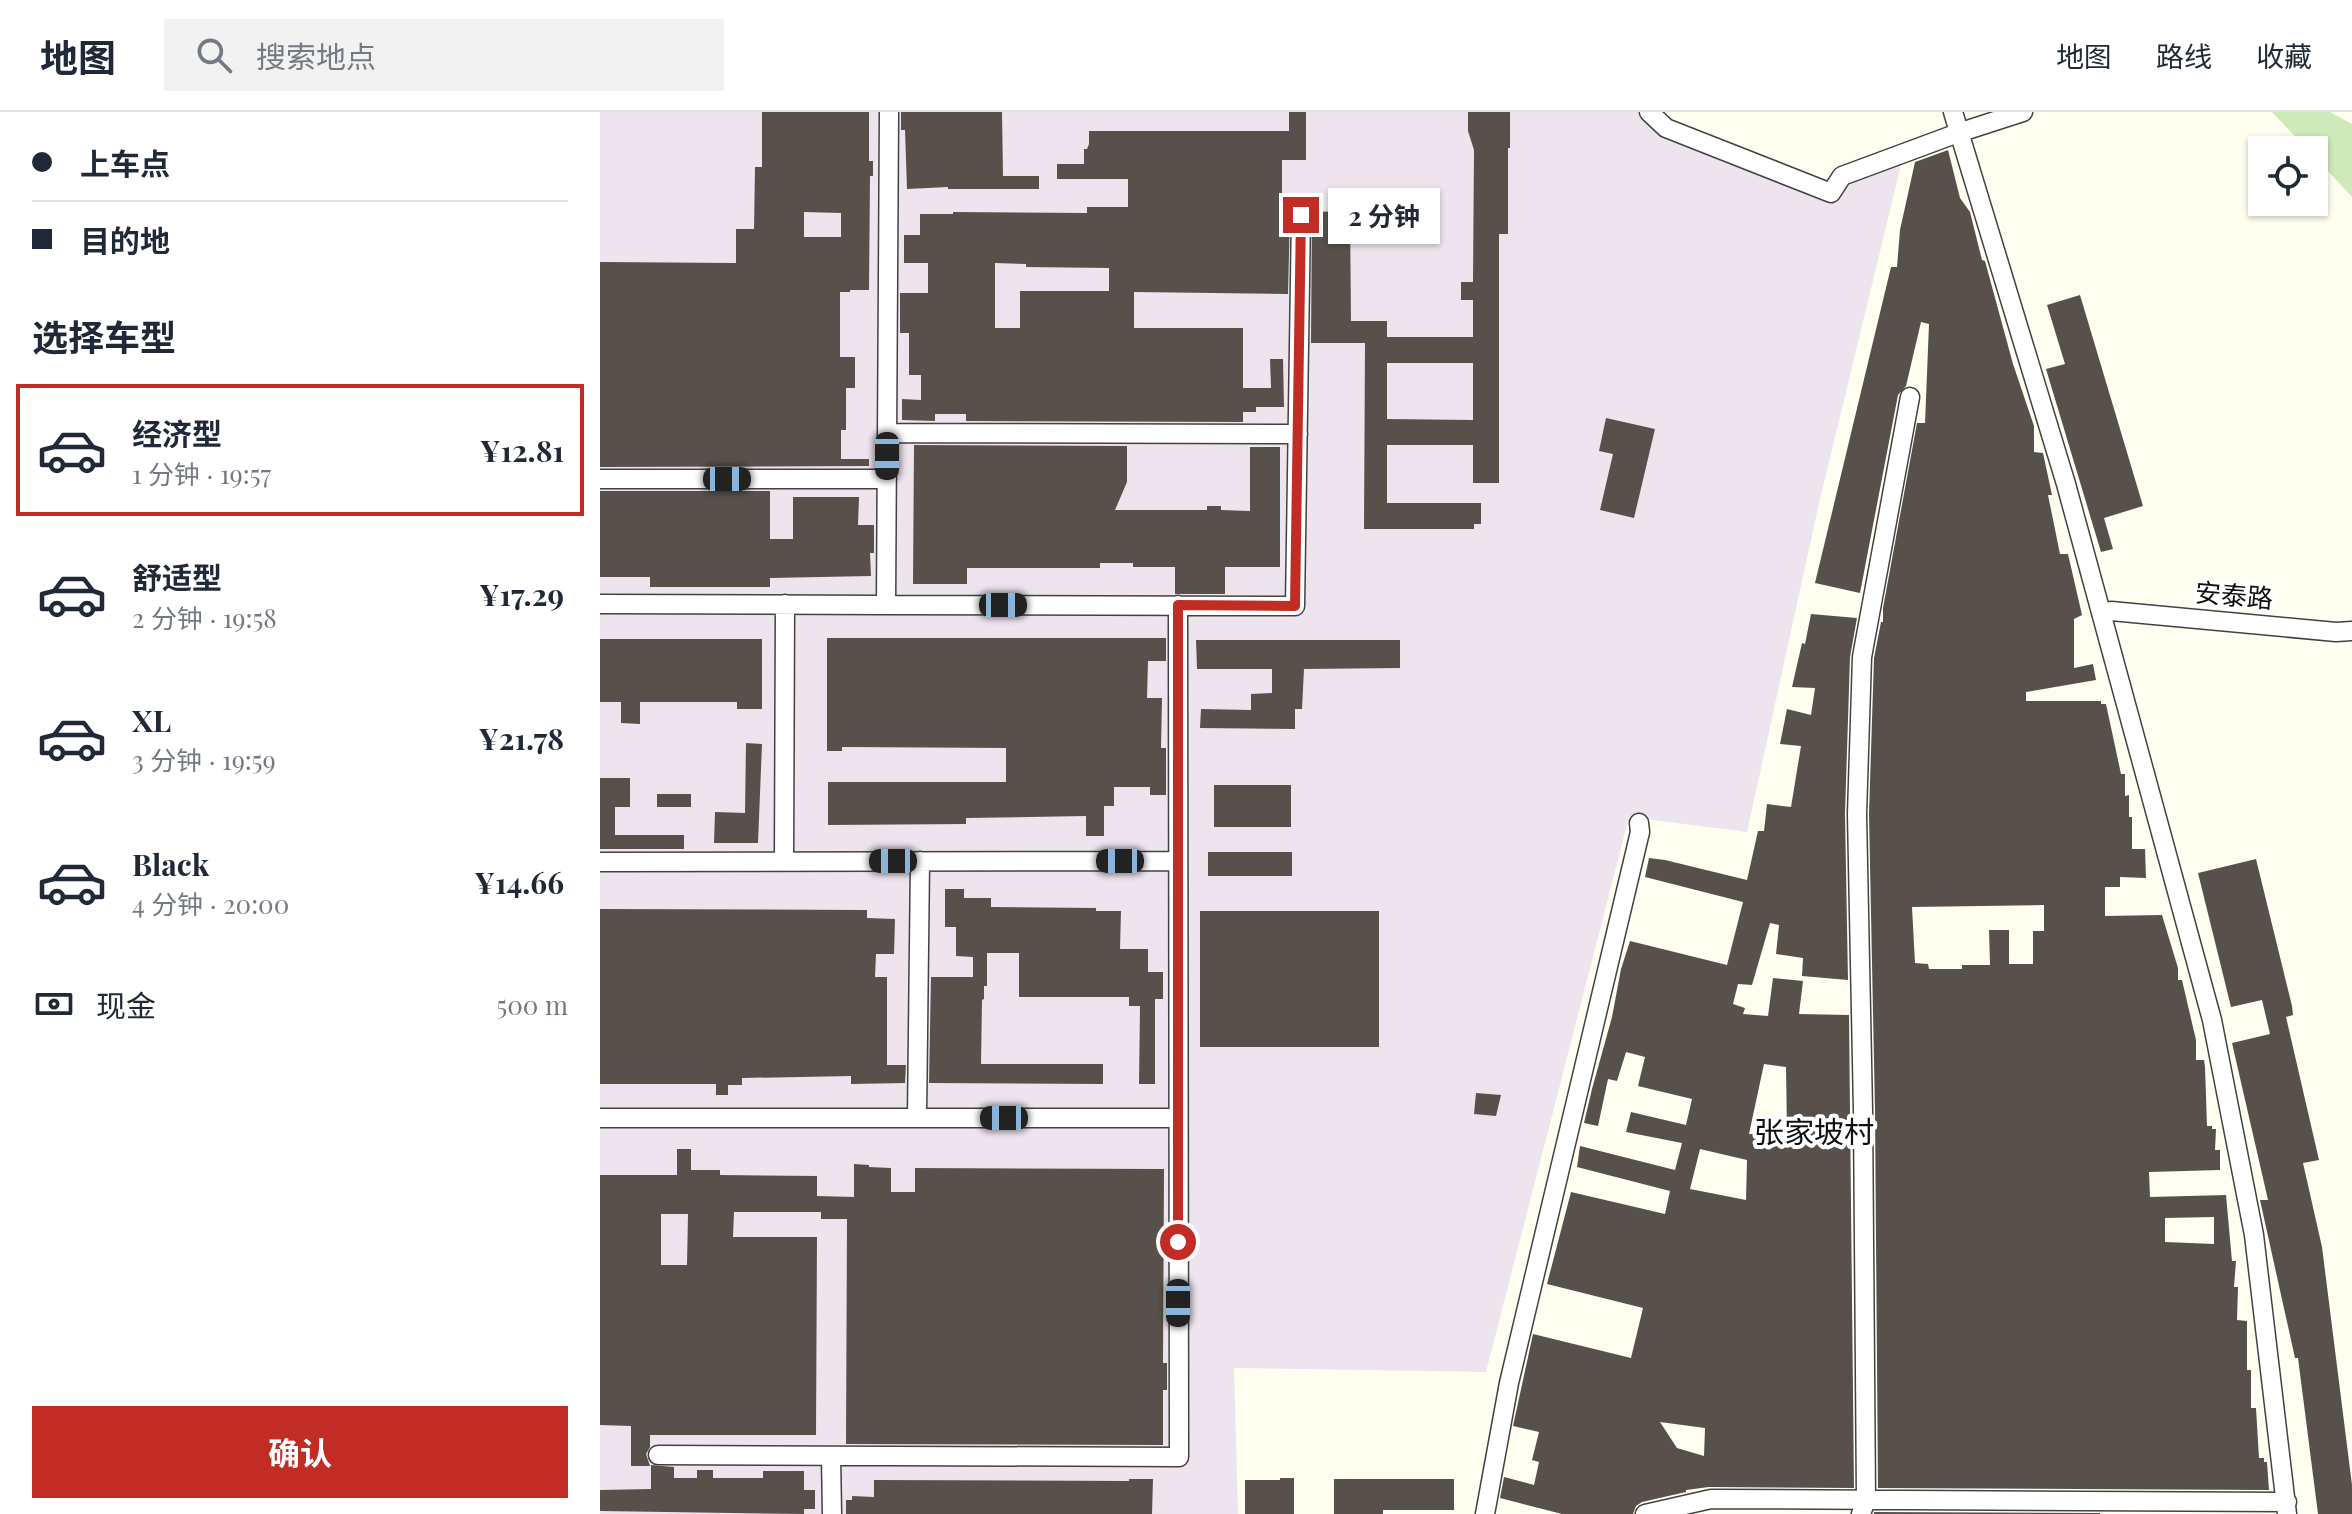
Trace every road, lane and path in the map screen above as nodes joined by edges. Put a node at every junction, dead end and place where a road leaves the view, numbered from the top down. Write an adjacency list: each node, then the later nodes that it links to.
1 (889, 112): 8 (street)
2 (1649, 112): 5 (street)
3 (1953, 112): 5 (street)
4 (2023, 112): 5 (street)
5 (1958, 133): 16 (street)
6 (1301, 215): 9 (street)
7 (1910, 397): 28 (street)
8 (887, 433): 9 (street); 11 (street)
9 (1298, 434): 15 (street)
10 (600, 479): 11 (street)
11 (887, 479): 14 (street)
12 (600, 604): 13 (street)
13 (785, 604): 14 (street); 19 (street)
14 (886, 605): 15 (street)
15 (1178, 605): 21 (street)
16 (2106, 612): 17 (street, 安泰路); 29 (street)
17 (2352, 631)
18 (1639, 823): 31 (street)
19 (784, 861): 20 (street); 22 (street)
20 (920, 861): 21 (street); 24 (street)
21 (1178, 861): 25 (street)
22 (600, 862)
23 (600, 1118): 24 (street)
24 (917, 1118): 25 (street)
25 (1177, 1118): 27 (street)
26 (658, 1455): 27 (street)
27 (831, 1456): 30 (street)
28 (1864, 1507): 29 (street); 32 (street)
29 (2287, 1508)
30 (832, 1514)
31 (1485, 1514)
32 (1645, 1514)

